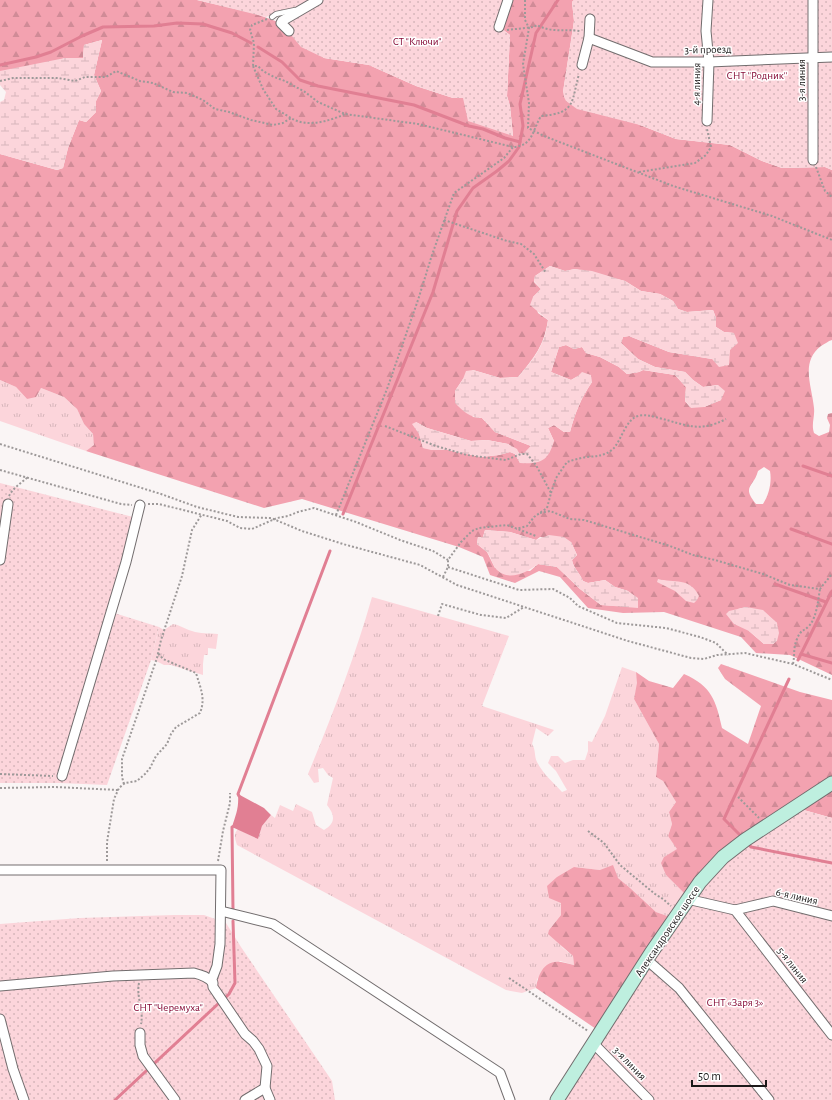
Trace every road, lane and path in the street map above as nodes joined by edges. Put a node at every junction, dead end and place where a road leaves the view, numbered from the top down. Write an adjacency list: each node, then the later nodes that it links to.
1 (318, 0): 6 (street)
2 (508, 0): 9 (street)
3 (526, 0): 10 (path)
4 (708, 0): 16 (street, 4-я линия)
5 (813, 0): 15 (street, 3-я линия)
6 (303, 9): 7 (lane); 12 (street)
7 (272, 16): 18 (path)
8 (590, 19): 13 (street)
9 (500, 26): 10 (path)
10 (530, 28): 11 (path); 23 (path)
11 (580, 30)
12 (289, 31)
13 (589, 38): 16 (street, 3-й проезд); 17 (street)
14 (832, 56): 15 (street, 3-й проезд)
15 (814, 57): 16 (street, 3-й проезд); 25 (street, 3-я линия)
16 (709, 62): 22 (street, 4-я линия)
17 (582, 65): 23 (path)
18 (253, 66): 20 (path); 21 (path)
19 (0, 81): 21 (path)
20 (345, 114): 21 (path); 24 (path)
21 (291, 118)
22 (707, 121): 26 (path)
23 (534, 132): 24 (path); 26 (path)
24 (512, 148): 28 (path)
25 (813, 160): 27 (path)
26 (638, 172): 29 (path)
27 (832, 197)
28 (444, 220): 30 (path); 40 (path)
29 (832, 240)
30 (546, 273)
31 (726, 419): 35 (path)
32 (385, 426): 35 (path)
33 (0, 444): 41 (path)
34 (28, 478): 36 (path)
35 (551, 493): 38 (path)
36 (8, 504): 44 (street)
37 (140, 505): 57 (street)
38 (540, 513): 42 (path); 49 (path)
39 (202, 514): 52 (path)
40 (336, 515): 41 (path); 45 (path)
41 (275, 519): 48 (path)
42 (516, 529): 43 (path); 45 (path)
43 (536, 536)
44 (0, 560)
45 (448, 560): 46 (path)
46 (448, 567): 48 (path); 53 (path)
47 (832, 574): 49 (path)
48 (443, 577): 50 (path)
49 (820, 590): 54 (path)
50 (524, 607): 51 (path); 53 (path)
51 (438, 616)
52 (158, 653): 59 (path); 59 (path)
53 (728, 655): 54 (path)
54 (793, 664): 55 (path)
55 (832, 680)
56 (0, 774): 57 (path)
57 (62, 776)
58 (832, 783): 64 (street, Александровское шоссе)
59 (124, 784): 61 (path)
60 (0, 788): 61 (path)
61 (118, 790): 66 (path)
62 (230, 793): 68 (path)
63 (738, 797): 64 (path)
64 (767, 826): 69 (street, Александровское шоссе)
65 (588, 831): 71 (path)
66 (106, 869): 67 (street); 68 (street)
67 (0, 870)
68 (216, 870): 77 (street)
69 (687, 899): 70 (street, 6-я линия); 71 (street, Александровское шоссе)
70 (735, 910): 73 (street, 6-я линия); 81 (street, 5-я линия)
71 (679, 911): 74 (street, Александровское шоссе)
72 (225, 912): 88 (street)
73 (832, 916)
74 (647, 960): 82 (street, Александровское шоссе); 91 (street)
75 (140, 975): 77 (street); 78 (street); 80 (path)
76 (509, 978): 82 (path)
77 (213, 983): 83 (street)
78 (0, 986)
79 (0, 1018): 84 (street)
80 (140, 1033): 85 (street)
81 (832, 1035)
82 (595, 1040): 89 (street, Александровское шоссе); 90 (street, 3-я линия)
83 (265, 1088): 86 (street); 87 (street)
84 (24, 1100)
85 (175, 1100)
86 (245, 1100)
87 (270, 1100)
88 (510, 1100)
89 (557, 1100)
90 (649, 1100)
91 (769, 1100)

